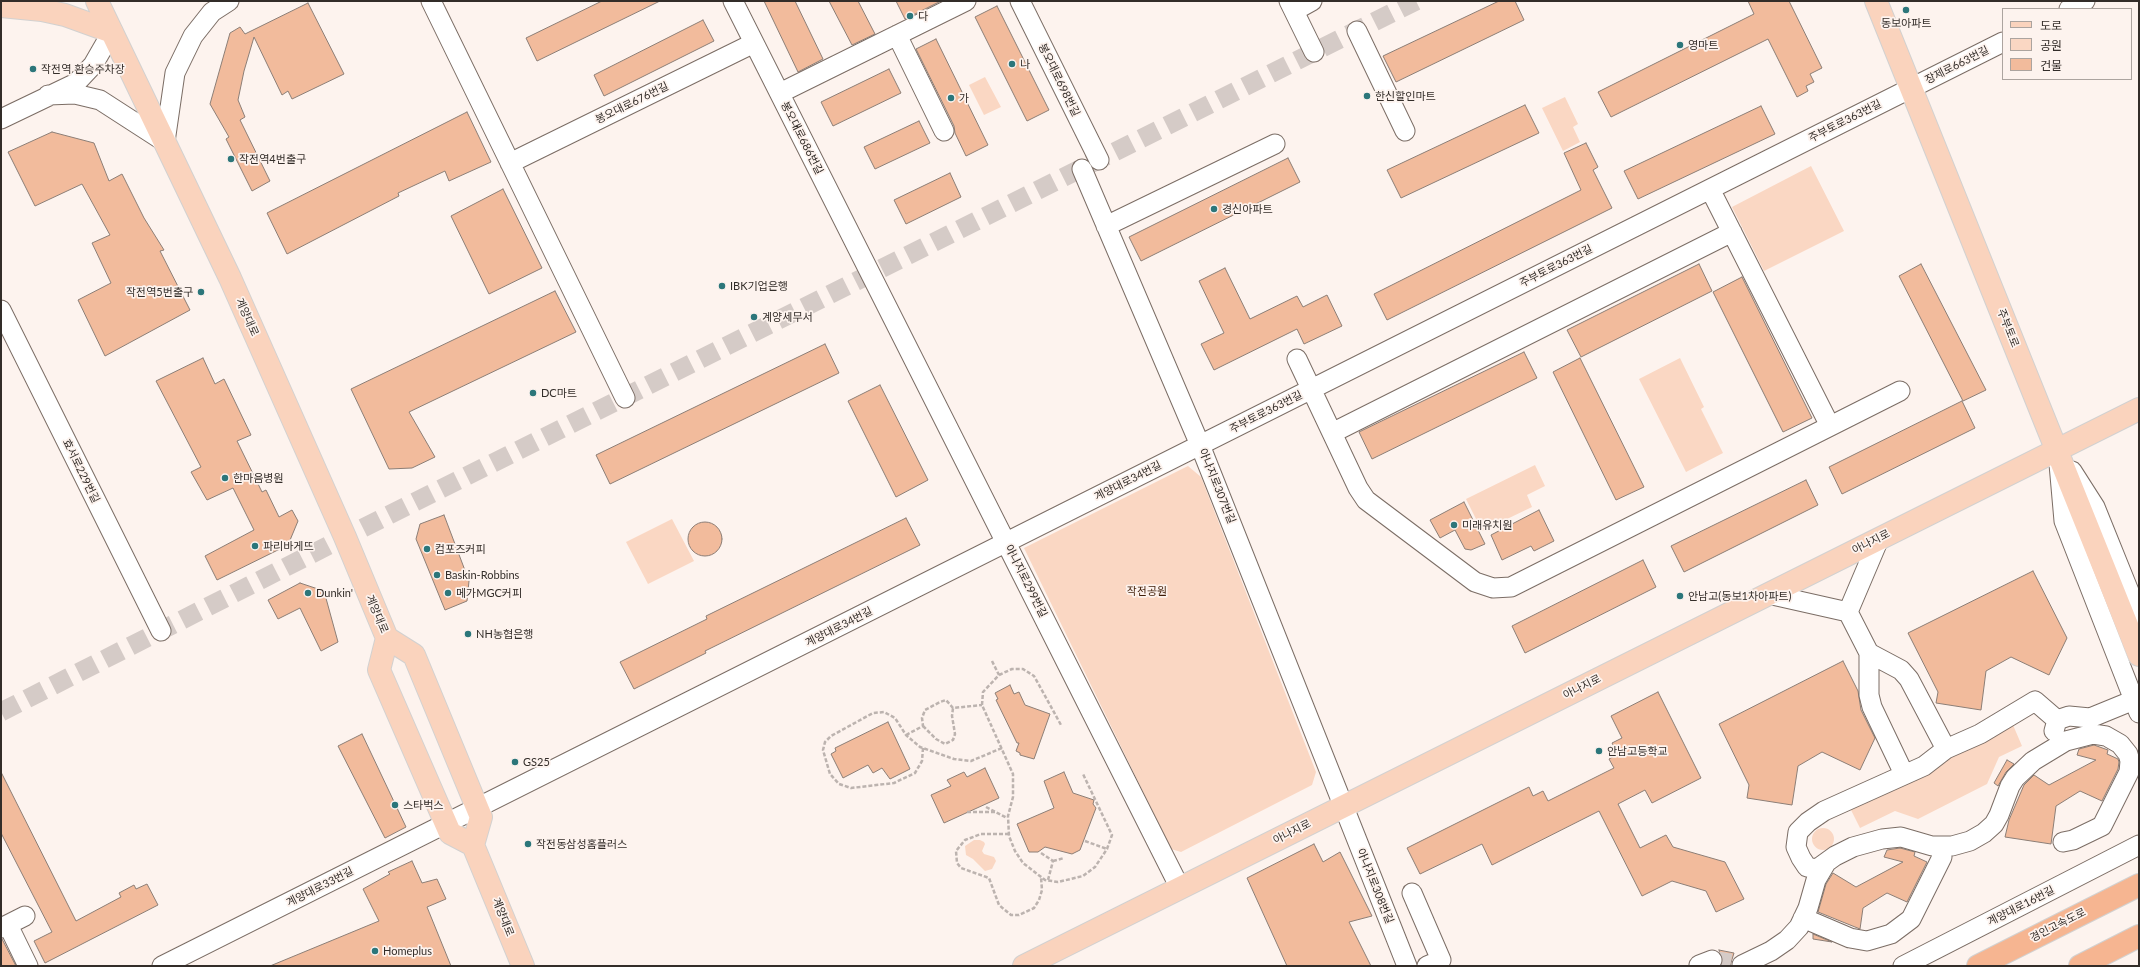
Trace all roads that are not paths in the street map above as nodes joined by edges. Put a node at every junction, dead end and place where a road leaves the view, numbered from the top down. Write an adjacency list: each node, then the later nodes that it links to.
1 (10, 1): 11 (main road)
2 (97, 1): 15 (main road, 계양대로)
3 (229, 1): 26 (street)
4 (431, 1): 29 (street)
5 (733, 1): 18 (street, 봉오대로686번길)
6 (966, 1): 16 (street)
7 (1020, 1): 28 (street, 봉오대로698번길)
8 (1312, 1): 12 (street)
9 (1876, 1): 20 (main road, 주부토로)
10 (2085, 1): 13 (street)
11 (1, 6): 15 (main road)
12 (1292, 6): 19 (street)
13 (2071, 8)
14 (1357, 31): 25 (street)
15 (112, 32): 22 (street); 26 (main road, 계양대로)
16 (897, 35): 21 (street); 24 (street)
17 (2002, 42): 20 (street, 장제로663번길)
18 (754, 43): 21 (street, 봉오대로686번길); 29 (street, 봉오대로676번길)
19 (1314, 52)
20 (1911, 88): 31 (street, 주부토로363번길); 44 (main road, 주부토로)
21 (780, 93): 34 (street, 봉오대로686번길)
22 (48, 95): 23 (street); 26 (street)
23 (1, 119)
24 (944, 131)
25 (1406, 131)
26 (165, 142): 51 (main road, 계양대로)
27 (1275, 144): 32 (street)
28 (1099, 160)
29 (510, 163): 39 (street)
30 (1082, 169): 32 (street, 아나지로307번길)
31 (1710, 189): 33 (street); 37 (street, 주부토로363번길)
32 (1106, 226): 43 (street, 아나지로307번길)
33 (1732, 232): 41 (street); 42 (street)
34 (871, 274): 46 (street, 아나지로299번길)
35 (1, 310): 50 (street, 효서로229번길)
36 (1297, 359): 37 (street)
37 (1312, 389): 42 (street); 43 (street, 주부토로363번길)
38 (1900, 391): 41 (street)
39 (625, 398)
40 (2139, 409): 44 (main road, 아나지로)
41 (1830, 426): 42 (street)
42 (1332, 433)
43 (1200, 445): 46 (street, 계양대로34번길); 60 (street, 아나지로307번길)
44 (2058, 449): 45 (main road, 아나지로); 49 (street); 53 (main road, 주부토로); 54 (street)
45 (1879, 538): 47 (main road, 아나지로); 48 (street)
46 (1006, 542): 61 (street, 계양대로34번길); 69 (street, 아나지로299번길)
47 (1768, 594): 48 (street); 60 (main road, 아나지로)
48 (1848, 612): 52 (street)
49 (2139, 616)
50 (160, 631)
51 (387, 638): 61 (main road, 계양대로); 62 (main road, 계양대로)
52 (1868, 653): 58 (street); 59 (street)
53 (2139, 655)
54 (2136, 706): 56 (street)
55 (2057, 720): 56 (street); 57 (street); 58 (street)
56 (2092, 726): 57 (street); 63 (street)
57 (2060, 744): 66 (street)
58 (1946, 750): 59 (street)
59 (1904, 774): 67 (street)
60 (1344, 806): 69 (main road, 아나지로); 81 (street, 아나지로308번길)
61 (477, 808): 62 (street, 계양대로33번길); 64 (main road, 계양대로)
62 (445, 824): 64 (main road, 계양대로); 78 (street, 계양대로33번길)
63 (2063, 842)
64 (473, 845): 79 (main road, 계양대로)
65 (2139, 845): 83 (street, 계양대로16번길)
66 (1941, 846): 67 (street); 72 (street)
67 (1826, 862): 72 (street)
68 (2139, 884): 84 (highway, 경인고속도로)
69 (1180, 888): 80 (main road, 아나지로)
70 (1412, 893): 82 (street)
71 (25, 916): 73 (street)
72 (1803, 918): 75 (street)
73 (4, 926): 77 (street)
74 (2139, 936): 85 (highway)
75 (1771, 959): 76 (street)
76 (1742, 965)
77 (28, 966)
78 (162, 966)
79 (523, 966)
80 (1024, 966)
81 (1407, 966)
82 (1427, 966)
83 (1903, 966)
84 (1978, 966)
85 (2080, 966)

